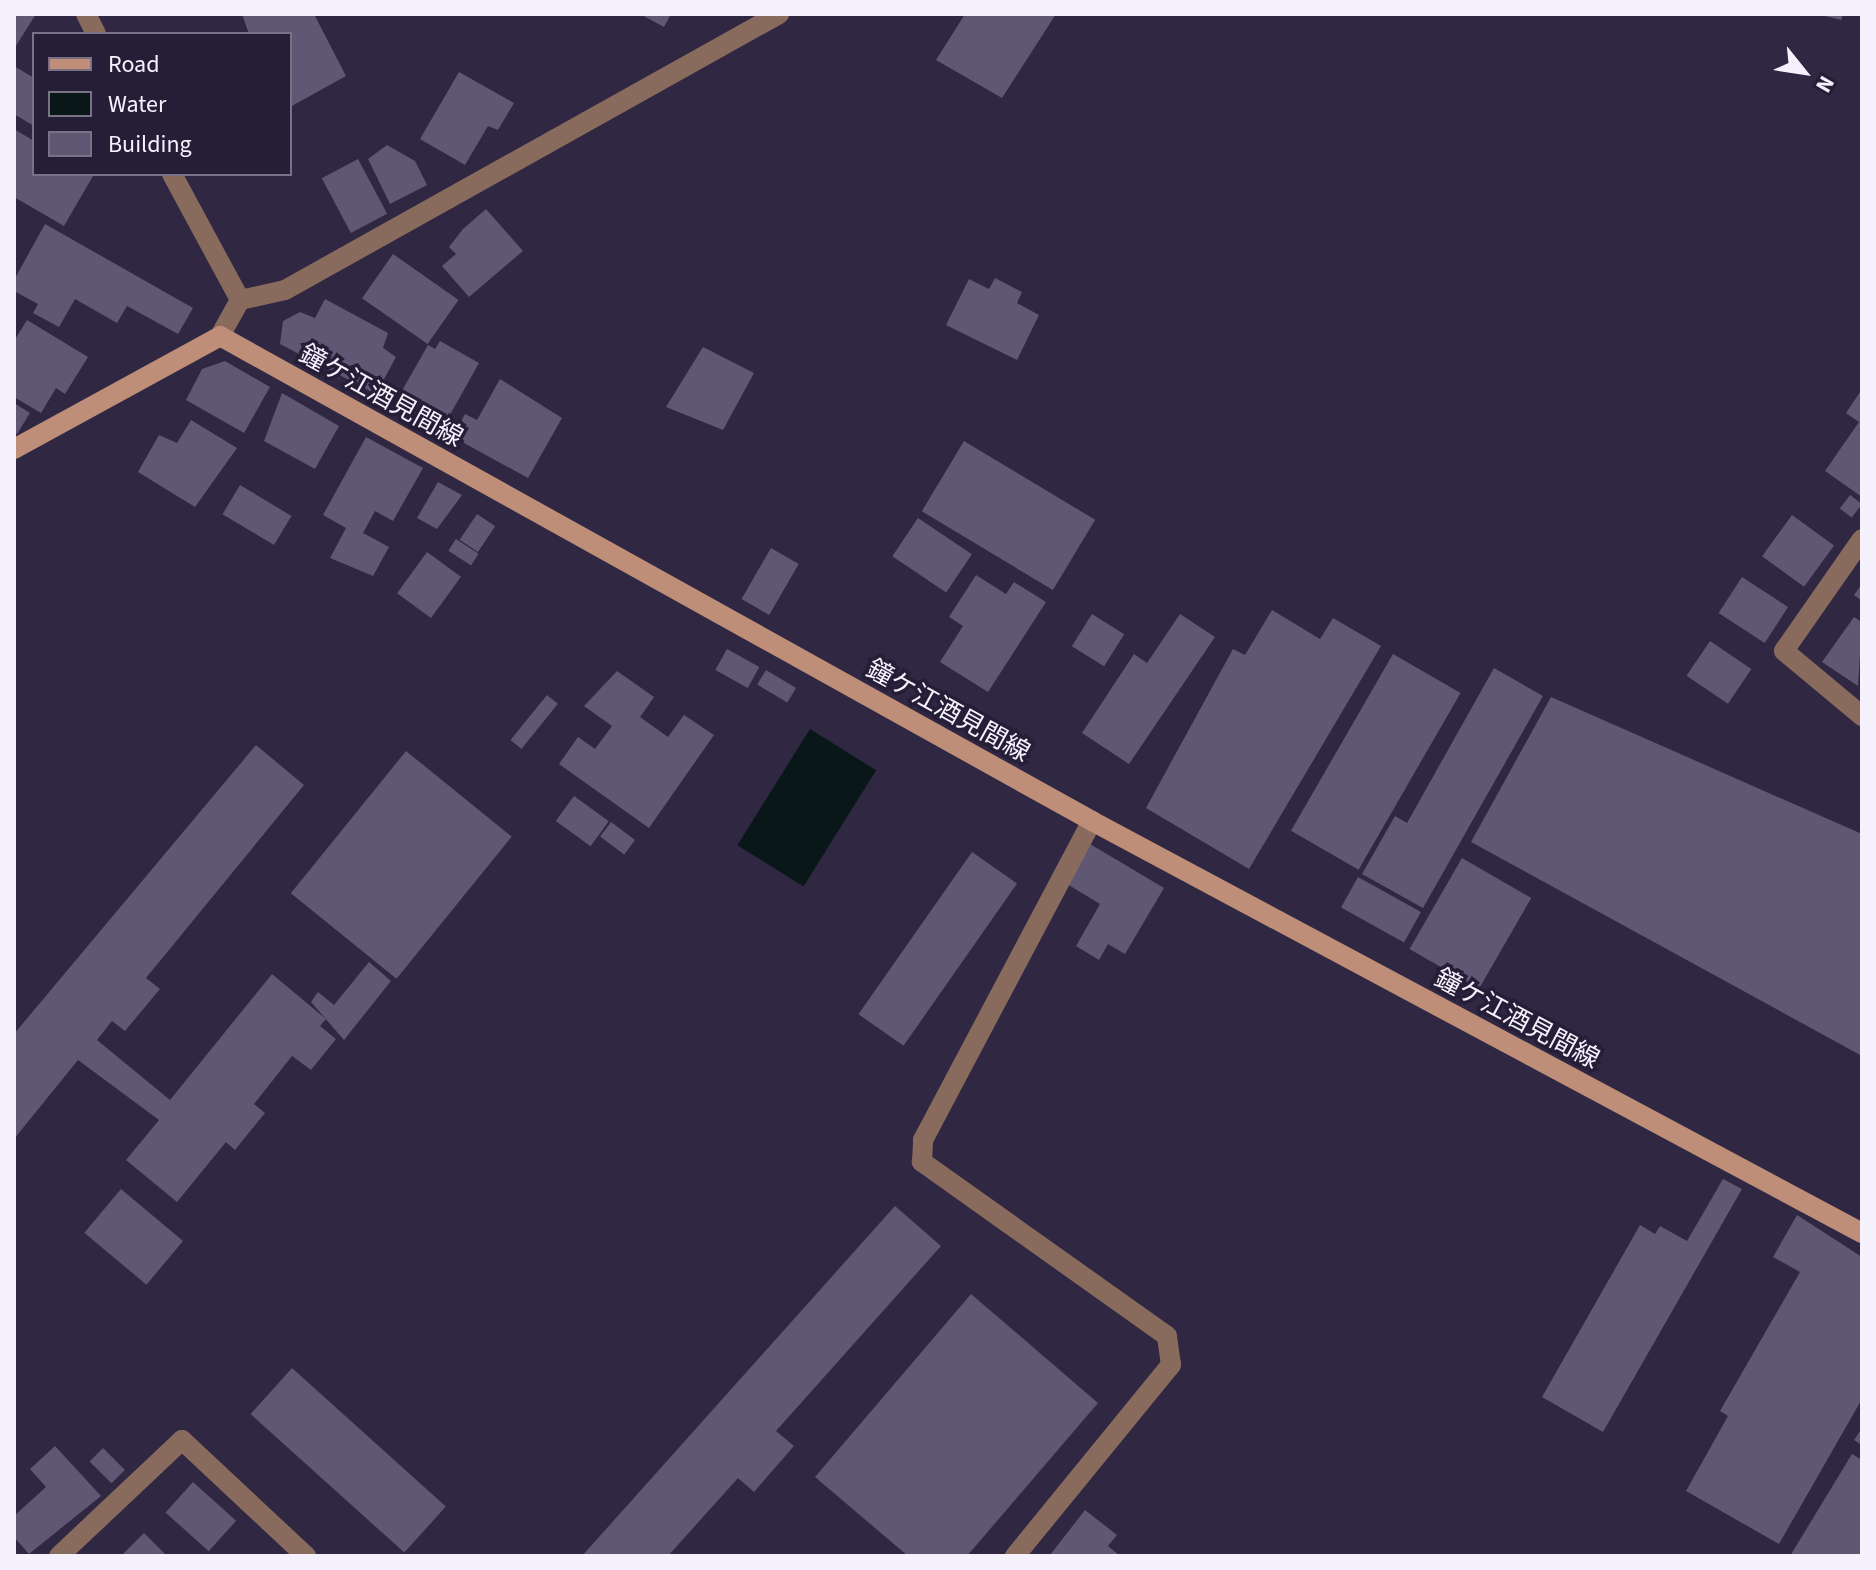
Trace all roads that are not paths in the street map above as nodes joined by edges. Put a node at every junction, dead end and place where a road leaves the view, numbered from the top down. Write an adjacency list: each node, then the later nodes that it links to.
1 (86, 14): 3 (street)
2 (779, 14): 5 (street)
3 (95, 32)
4 (173, 176): 5 (street)
5 (240, 300): 6 (street)
6 (220, 336): 7 (main road); 10 (main road, 鐘ケ江酒見間線)
7 (14, 449)
8 (1862, 539): 9 (street)
9 (1862, 716)
10 (1092, 821): 11 (main road, 鐘ケ江酒見間線); 14 (street)
11 (1862, 1233)
12 (59, 1556): 13 (street)
13 (306, 1556)
14 (1015, 1556)

